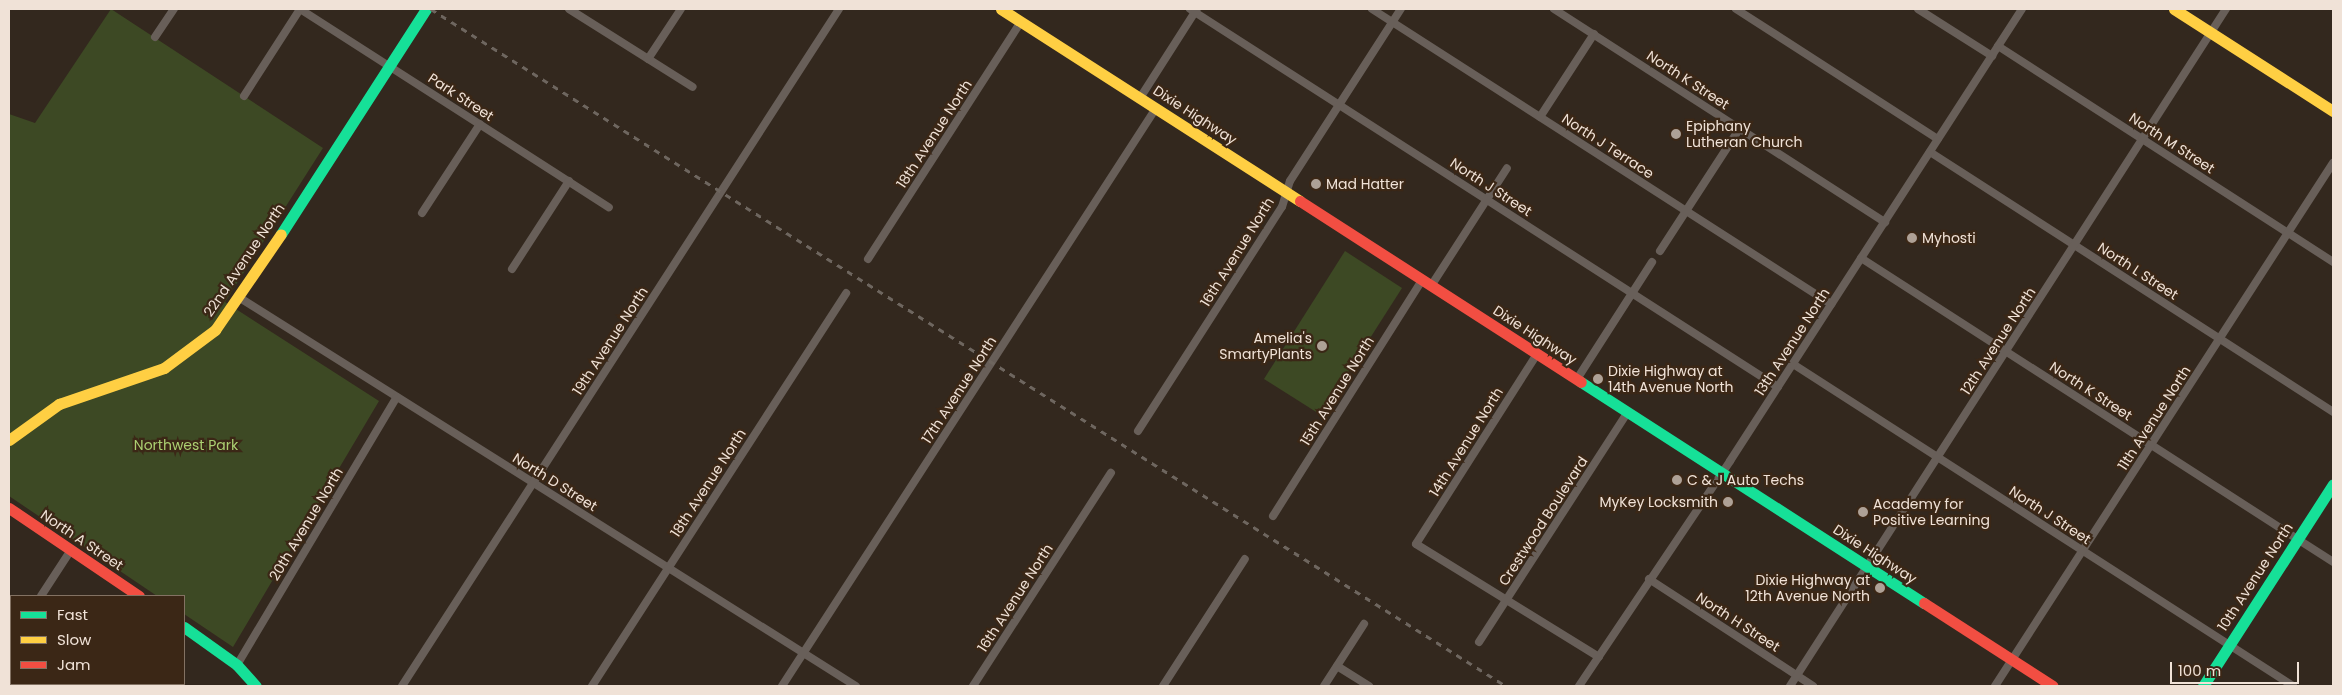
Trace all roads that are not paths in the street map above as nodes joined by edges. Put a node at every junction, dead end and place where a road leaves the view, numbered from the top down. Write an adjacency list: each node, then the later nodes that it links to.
1 (174, 9): 21 (street)
2 (300, 9): 25 (street, Park Street); 27 (street)
3 (426, 9): 25 (main road, 22nd Avenue North)
4 (569, 9): 24 (street)
5 (680, 9): 24 (street)
6 (839, 9): 75 (street, 19th Avenue North)
7 (1001, 9): 17 (main road, Dixie Highway)
8 (1372, 9): 18 (street, North J Terrace)
9 (1401, 9): 18 (street, 16th Avenue North)
10 (1554, 9): 20 (street, North K Street)
11 (1736, 9): 35 (street)
12 (1918, 9): 23 (street)
13 (2022, 9): 22 (street, 13th Avenue North)
14 (2174, 9): 19 (main road)
15 (2226, 9): 19 (street, 12th Avenue North)
16 (1194, 10): 28 (street); 29 (street, North J Street)
17 (1021, 22): 28 (main road, Dixie Highway); 51 (street, 18th Avenue North)
18 (1393, 22): 29 (street, 16th Avenue North); 32 (street, North J Terrace)
19 (2211, 32): 31 (main road); 36 (street, 12th Avenue North)
20 (1594, 34): 32 (street); 34 (street, North K Street)
21 (155, 37)
22 (1998, 46): 23 (street, 13th Avenue North); 36 (street, North M Street)
23 (1992, 56): 35 (street, 13th Avenue North)
24 (648, 59): 26 (street)
25 (390, 66): 33 (street, Park Street); 58 (main road, 22nd Avenue North)
26 (693, 87)
27 (244, 96)
28 (1140, 98): 30 (main road, Dixie Highway)
29 (1339, 104): 41 (street, 16th Avenue North); 42 (street, North J Street)
30 (1156, 108): 41 (main road, Dixie Highway); 94 (street, 17th Avenue North)
31 (2333, 111)
32 (1540, 117): 44 (street, North J Terrace)
33 (480, 124): 40 (street, Park Street); 45 (street)
34 (1740, 128): 44 (street); 46 (street, North K Street)
35 (1938, 139): 37 (street, 13th Avenue North)
36 (2142, 139): 47 (street, North M Street); 48 (street, 12th Avenue North)
37 (1930, 152): 46 (street, 13th Avenue North); 48 (street, North L Street)
38 (2333, 163): 47 (street, 11th Avenue North)
39 (1507, 168): 42 (street, 15th Avenue North)
40 (569, 181): 43 (street, Park Street); 54 (street)
41 (1287, 192): 55 (main road, Dixie Highway); 69 (street, 16th Avenue North)
42 (1487, 200): 55 (street, 15th Avenue North); 57 (street, North J Street)
43 (609, 207)
44 (1686, 211): 49 (street); 59 (street, North J Terrace)
45 (422, 213)
46 (1885, 222): 50 (street, 13th Avenue North)
47 (2288, 233): 53 (street, North M Street); 60 (street, 11th Avenue North)
48 (2074, 245): 60 (street, North L Street); 61 (street, 12th Avenue North)
49 (1660, 251)
50 (1861, 258): 59 (street, 13th Avenue North); 61 (street, North K Street)
51 (868, 259)
52 (1652, 262): 57 (street)
53 (2333, 262)
54 (512, 269)
55 (1426, 283): 62 (main road, Dixie Highway); 78 (street, 15th Avenue North)
56 (846, 293): 85 (street, 18th Avenue North)
57 (1632, 294): 64 (street); 65 (street, North J Street)
58 (240, 298): 66 (street, North D Street); 70 (main road, 22nd Avenue North)
59 (1831, 304): 63 (street, 13th Avenue North)
60 (2220, 339): 68 (street, North L Street); 71 (street, 11th Avenue North)
61 (2006, 351): 71 (street, North K Street); 72 (street, 12th Avenue North)
62 (1537, 354): 64 (main road, Dixie Highway); 89 (street, 14th Avenue North)
63 (1793, 364): 65 (street, 13th Avenue North); 72 (street, North J Street)
64 (1577, 379): 67 (main road, Dixie Highway)
65 (1778, 387): 74 (street, 13th Avenue North)
66 (397, 397): 75 (street, North D Street); 97 (street, 20th Avenue North)
67 (1628, 412): 74 (main road, Dixie Highway); 89 (street, Crestwood Boulevard)
68 (2333, 412)
69 (1138, 431)
70 (9, 440)
71 (2152, 445): 79 (street, North K Street); 81 (street, 11th Avenue North)
72 (1938, 457): 81 (street, North J Street); 84 (street, 12th Avenue North)
73 (1111, 473): 105 (street, 16th Avenue North)
74 (1722, 473): 84 (main road, Dixie Highway); 86 (street, 13th Avenue North)
75 (533, 483): 85 (street, North D Street); 101 (street, 19th Avenue North)
76 (2333, 484): 79 (main road, 10th Avenue North)
77 (9, 508): 80 (main road, North A Street)
78 (1273, 516)
79 (2298, 539): 83 (street, North K Street); 93 (main road, 10th Avenue North)
80 (71, 550): 87 (street); 88 (main road, North A Street)
81 (2084, 551): 93 (street, North J Street); 96 (street, 11th Avenue North)
82 (1245, 560): 106 (street)
83 (2333, 562)
84 (1867, 567): 96 (main road, Dixie Highway); 99 (street, 12th Avenue North)
85 (668, 568): 94 (street, North D Street); 102 (street, 18th Avenue North)
86 (1649, 579): 95 (street, 13th Avenue North); 99 (street, North H Street)
87 (42, 595)
88 (138, 595)
89 (1507, 600): 92 (street, Crestwood Boulevard); 95 (street)
90 (1364, 624): 98 (street)
91 (185, 627): 97 (main road)
92 (1479, 642)
93 (2229, 645): 114 (main road, 10th Avenue North); 115 (street, North J Street)
94 (804, 653): 103 (street, 17th Avenue North); 104 (street, North D Street)
95 (1599, 657): 109 (street, 13th Avenue North)
96 (2012, 660): 112 (street, 11th Avenue North); 113 (main road, Dixie Highway)
97 (237, 665): 100 (main road)
98 (1337, 666): 107 (street); 108 (street)
99 (1797, 676): 110 (street, 12th Avenue North); 111 (street, North H Street)
100 (256, 686)
101 (402, 686)
102 (592, 686)
103 (782, 686)
104 (856, 686)
105 (973, 686)
106 (1163, 686)
107 (1324, 686)
108 (1369, 686)
109 (1581, 686)
110 (1790, 686)
111 (1812, 686)
112 (1995, 686)
113 (2053, 686)
114 (2203, 686)
115 (2293, 686)

